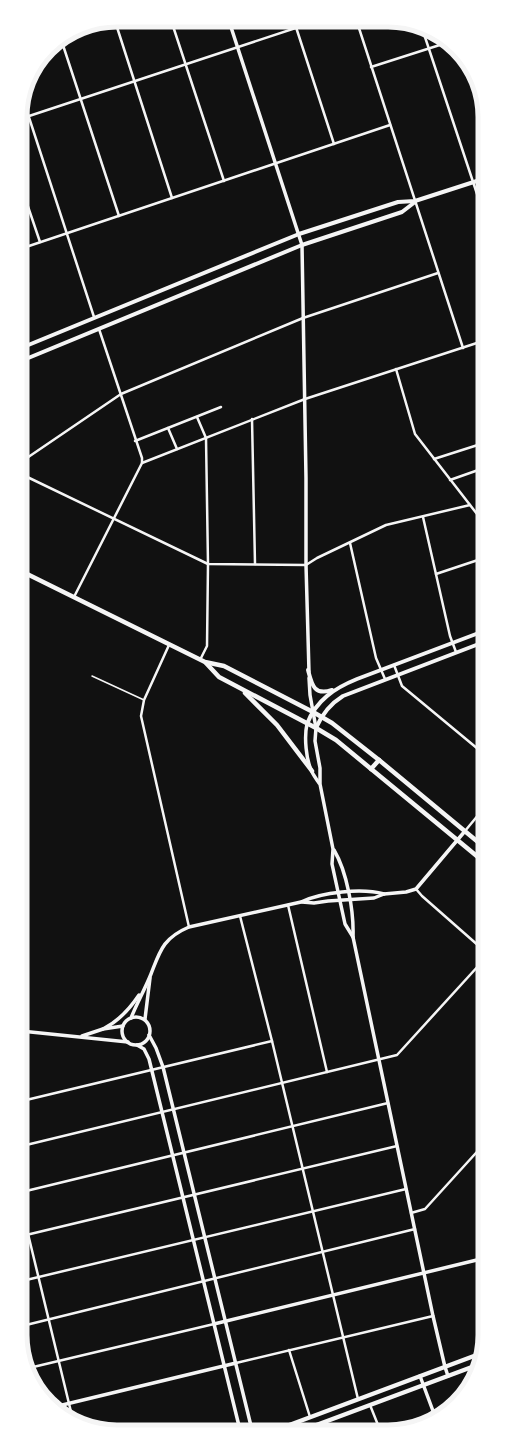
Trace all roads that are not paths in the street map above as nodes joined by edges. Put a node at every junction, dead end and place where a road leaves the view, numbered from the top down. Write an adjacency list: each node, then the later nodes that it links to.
1 (117, 27): 14 (street)
2 (173, 27): 12 (street)
3 (231, 27): 10 (street)
4 (299, 27): 6 (street)
5 (359, 27): 13 (street)
6 (296, 28): 10 (street); 19 (street)
7 (425, 35): 11 (street)
8 (63, 45): 15 (street)
9 (441, 45): 11 (street)
10 (238, 47): 12 (street); 20 (street)
11 (429, 48): 13 (street); 23 (street)
12 (186, 65): 14 (street); 22 (street)
13 (371, 67): 18 (street)
14 (134, 82): 15 (street); 25 (street)
15 (81, 99): 17 (street); 28 (street)
16 (27, 111): 17 (street)
17 (29, 117): 29 (street)
18 (390, 125): 19 (street); 26 (street)
19 (334, 144): 20 (street)
20 (276, 163): 22 (street); 30 (street)
21 (478, 180): 23 (main road)
22 (224, 181): 25 (street)
23 (473, 182): 24 (street); 26 (main road)
24 (478, 197)
25 (172, 198): 28 (street)
26 (415, 202): 30 (main road); 32 (main road); 34 (street)
27 (27, 204): 31 (street)
28 (119, 216): 29 (street)
29 (67, 233): 31 (street); 35 (street)
30 (299, 234): 32 (street); 35 (main road)
31 (40, 242): 33 (street)
32 (302, 245): 36 (street); 37 (main road)
33 (27, 247)
34 (438, 273): 36 (street); 40 (street)
35 (95, 318): 39 (main road)
36 (303, 318): 43 (street); 44 (street)
37 (98, 329): 41 (main road); 43 (street)
38 (478, 343): 40 (street)
39 (27, 345)
40 (463, 348): 42 (street)
41 (27, 359)
42 (396, 369): 44 (street); 54 (street)
43 (121, 394): 50 (street); 53 (street)
44 (304, 399): 47 (street); 67 (street)
45 (221, 407): 46 (street)
46 (197, 417): 48 (street); 49 (street)
47 (252, 419): 49 (street); 66 (street)
48 (168, 428): 50 (street); 52 (street)
49 (206, 438): 52 (street); 65 (street)
50 (135, 441): 55 (street)
51 (478, 445): 54 (street)
52 (177, 449): 55 (street)
53 (27, 458)
54 (434, 459): 58 (street)
55 (142, 463): 62 (street)
56 (478, 470): 58 (street)
57 (27, 477): 62 (street)
58 (450, 480): 59 (street)
59 (470, 505): 60 (street); 61 (street)
60 (478, 515)
61 (423, 517): 63 (street); 69 (street)
62 (113, 518): 65 (street); 70 (street)
63 (350, 543): 67 (street); 79 (street)
64 (478, 560): 69 (street)
65 (208, 564): 66 (street); 76 (street)
66 (255, 564): 67 (street)
67 (306, 565): 78 (street)
68 (27, 574): 70 (main road)
69 (436, 574): 72 (street)
70 (74, 597): 74 (main road)
71 (478, 633): 72 (main road)
72 (452, 643): 75 (street); 77 (main road)
73 (478, 644): 75 (main road)
74 (169, 645): 76 (main road); 85 (street)
75 (456, 652): 80 (main road)
76 (203, 661): 84 (main road); 86 (main road)
77 (394, 665): 79 (main road); 80 (street)
78 (308, 670): 83 (main road); 86 (street)
79 (381, 670): 82 (street); 83 (main road)
80 (398, 675): 82 (main road); 90 (street)
81 (92, 676): 85 (lane)
82 (385, 679): 87 (main road)
83 (338, 687): 86 (main road)
84 (239, 688): 88 (main road); 93 (main road)
85 (144, 700): 110 (street)
86 (313, 712): 87 (main road); 88 (main road); 89 (street)
87 (321, 717): 89 (main road); 91 (main road)
88 (307, 724): 89 (main road); 93 (street)
89 (316, 728): 92 (main road); 94 (street)
90 (478, 749)
91 (379, 760): 92 (main road); 96 (main road)
92 (371, 770): 97 (main road)
93 (312, 771): 94 (street)
94 (320, 784): 99 (street)
95 (478, 815): 96 (street)
96 (465, 831): 97 (street); 98 (main road)
97 (457, 840): 100 (main road); 101 (street)
98 (478, 842)
99 (333, 849): 102 (street); 103 (street)
100 (478, 857)
101 (416, 889): 104 (street); 112 (street)
102 (338, 893): 103 (street); 106 (street); 107 (street)
103 (348, 893): 104 (street); 105 (street)
104 (384, 894): 105 (street)
105 (349, 899): 106 (street); 111 (street)
106 (340, 900): 107 (street); 111 (street)
107 (301, 902): 108 (street)
108 (288, 905): 109 (street); 129 (street)
109 (240, 916): 110 (street); 123 (street)
110 (189, 927): 114 (street)
111 (353, 937): 126 (street)
112 (478, 944)
113 (478, 966): 126 (street)
114 (151, 975): 115 (street); 117 (street)
115 (144, 988): 116 (street); 119 (street)
116 (131, 1018): 117 (street); 118 (street)
117 (145, 1019): 121 (street)
118 (123, 1026): 119 (street); 124 (street)
119 (103, 1029): 122 (street)
120 (27, 1031): 122 (street)
121 (150, 1035): 125 (street); 127 (street)
122 (80, 1036): 124 (street)
123 (272, 1041): 127 (street); 130 (street)
124 (128, 1042): 125 (street)
125 (137, 1045): 128 (street)
126 (379, 1060): 129 (street); 132 (street)
127 (163, 1067): 128 (street); 133 (street)
128 (152, 1070): 131 (street); 134 (street)
129 (327, 1072): 130 (street)
130 (282, 1083): 133 (street); 135 (street)
131 (27, 1100)
132 (388, 1103): 135 (street); 137 (street)
133 (174, 1110): 134 (street); 139 (street)
134 (162, 1113): 136 (street); 140 (street)
135 (292, 1126): 139 (street); 141 (street)
136 (27, 1145)
137 (398, 1146): 141 (street); 142 (street)
138 (478, 1149): 147 (street)
139 (184, 1153): 140 (street); 144 (street)
140 (173, 1155): 143 (street); 145 (street)
141 (302, 1169): 144 (street); 146 (street)
142 (407, 1189): 146 (street); 147 (street)
143 (27, 1191)
144 (195, 1195): 145 (street); 151 (street)
145 (183, 1198): 150 (street); 152 (street)
146 (312, 1212): 151 (street); 153 (street)
147 (411, 1213): 148 (street)
148 (415, 1229): 153 (street); 155 (street)
149 (27, 1231): 150 (street)
150 (28, 1235): 156 (street)
151 (205, 1237): 152 (street); 157 (street)
152 (194, 1240): 156 (street); 159 (street)
153 (322, 1252): 157 (street); 160 (street)
154 (478, 1260): 155 (street)
155 (424, 1273): 160 (street); 161 (street)
156 (38, 1278): 158 (street); 162 (street)
157 (215, 1279): 159 (street); 163 (street)
158 (27, 1281)
159 (204, 1281): 162 (street); 164 (street)
160 (332, 1295): 163 (street); 166 (street)
161 (433, 1316): 166 (street); 173 (street)
162 (49, 1320): 165 (street); 169 (street)
163 (225, 1321): 164 (street); 170 (street)
164 (214, 1324): 169 (street); 171 (street)
165 (27, 1325)
166 (343, 1337): 167 (street); 178 (street)
167 (289, 1350): 170 (street); 184 (street)
168 (475, 1356): 173 (main road)
169 (59, 1361): 172 (street); 179 (street)
170 (236, 1363): 171 (street); 187 (street)
171 (224, 1366): 179 (street); 186 (street)
172 (33, 1367)
173 (445, 1367): 175 (main road); 176 (street)
174 (472, 1367): 176 (main road)
175 (420, 1376): 177 (street); 178 (main road)
176 (448, 1376): 177 (main road)
177 (423, 1385): 181 (main road); 183 (street)
178 (358, 1400): 184 (main road)
179 (69, 1403): 180 (street); 182 (street)
180 (61, 1405)
181 (370, 1405): 185 (main road); 190 (street)
182 (71, 1412)
183 (434, 1413)
184 (310, 1418): 188 (main road)
185 (320, 1424): 189 (main road)
186 (239, 1425)
187 (251, 1425)
188 (290, 1425)
189 (317, 1425)
190 (378, 1425)

